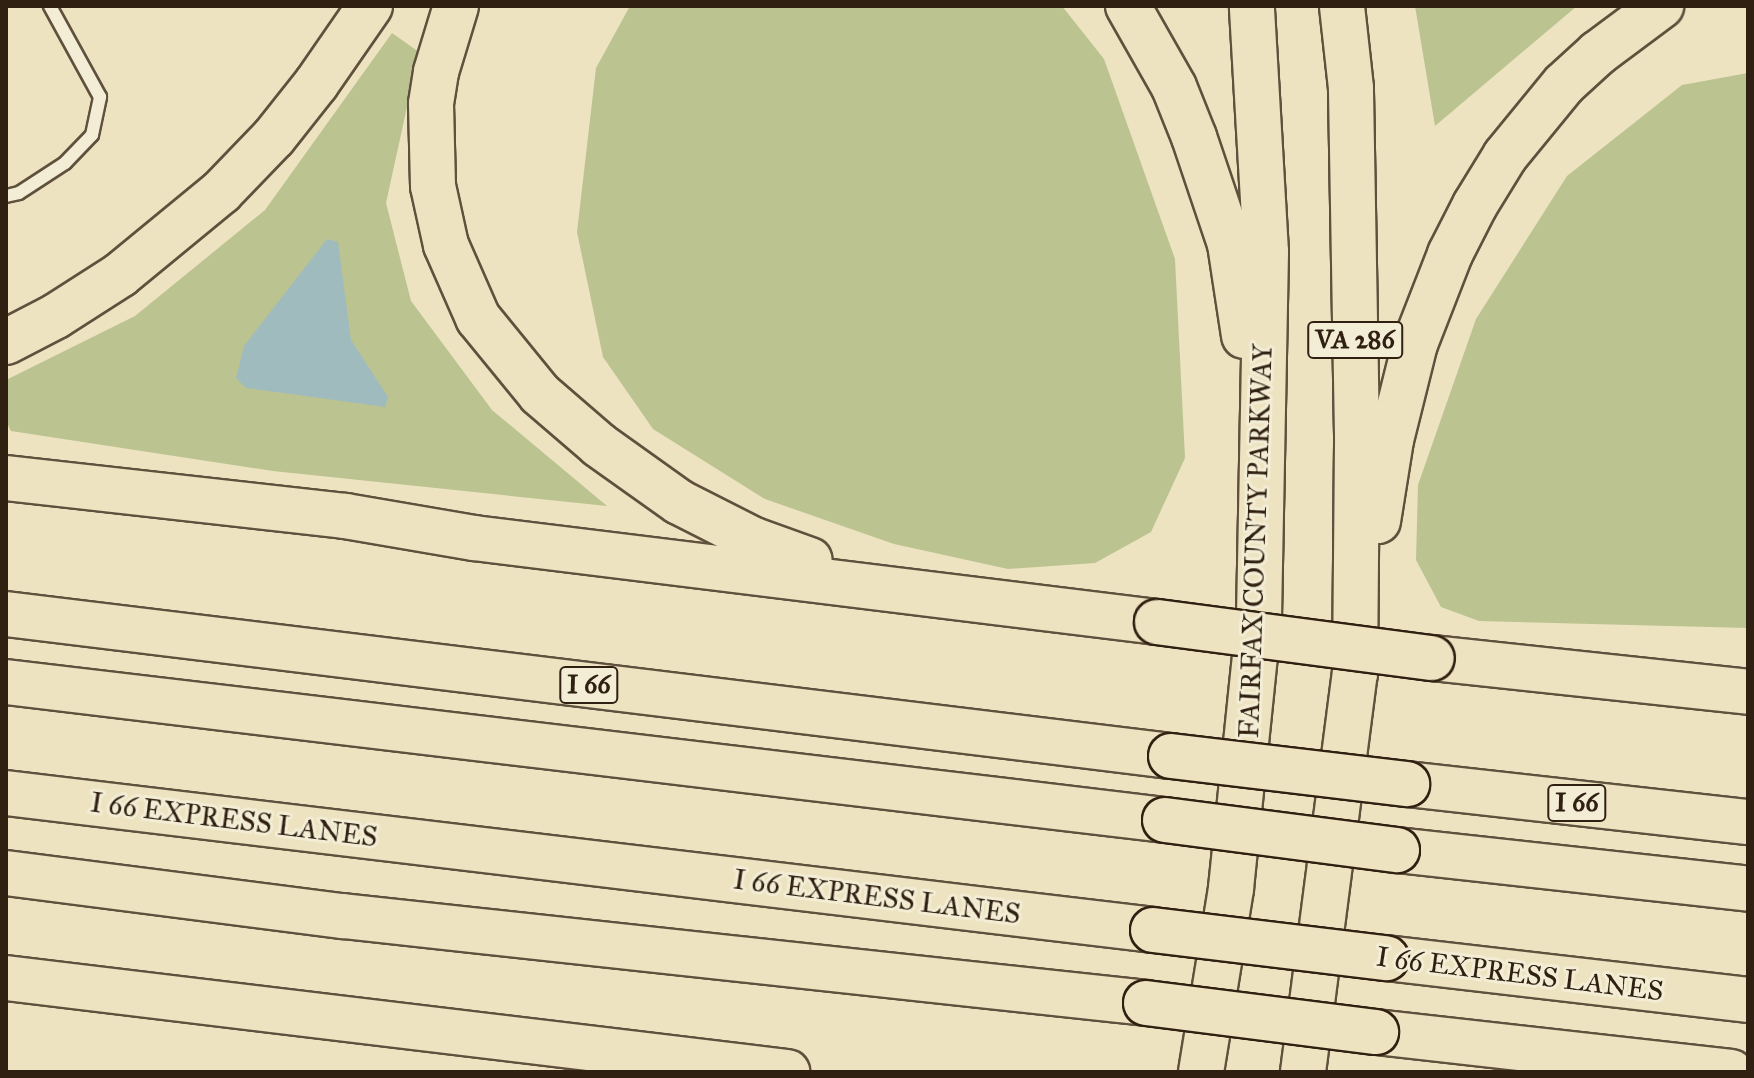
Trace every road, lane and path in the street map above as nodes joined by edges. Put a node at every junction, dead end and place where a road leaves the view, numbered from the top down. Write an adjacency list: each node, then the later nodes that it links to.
1 (50, 6): 8 (lane)
2 (370, 6): 9 (highway)
3 (456, 6): 12 (highway)
4 (1128, 6): 11 (highway)
5 (1252, 6): 11 (highway, FAIRFAX COUNTY PARKWAY)
6 (1342, 6): 14 (highway, VA 286)
7 (1661, 6): 14 (highway)
8 (6, 196)
9 (6, 342)
10 (6, 478): 12 (highway)
11 (1261, 553): 26 (highway, FAIRFAX COUNTY PARKWAY)
12 (884, 587): 15 (highway, bridge)
13 (6, 614): 20 (highway, I 66, bridge)
14 (1355, 674): 27 (highway, VA 286)
15 (1586, 675): 16 (highway); 18 (highway)
16 (1748, 675)
17 (6, 682): 22 (highway, bridge)
18 (1748, 692)
19 (6, 793): 24 (highway, I 66 EXPRESS LANES, bridge)
20 (1748, 822)
21 (6, 873): 28 (highway, bridge)
22 (1748, 889)
23 (6, 978): 25 (highway)
24 (1748, 1000)
25 (787, 1072)
26 (1201, 1072)
27 (1303, 1072)
28 (1731, 1072)

